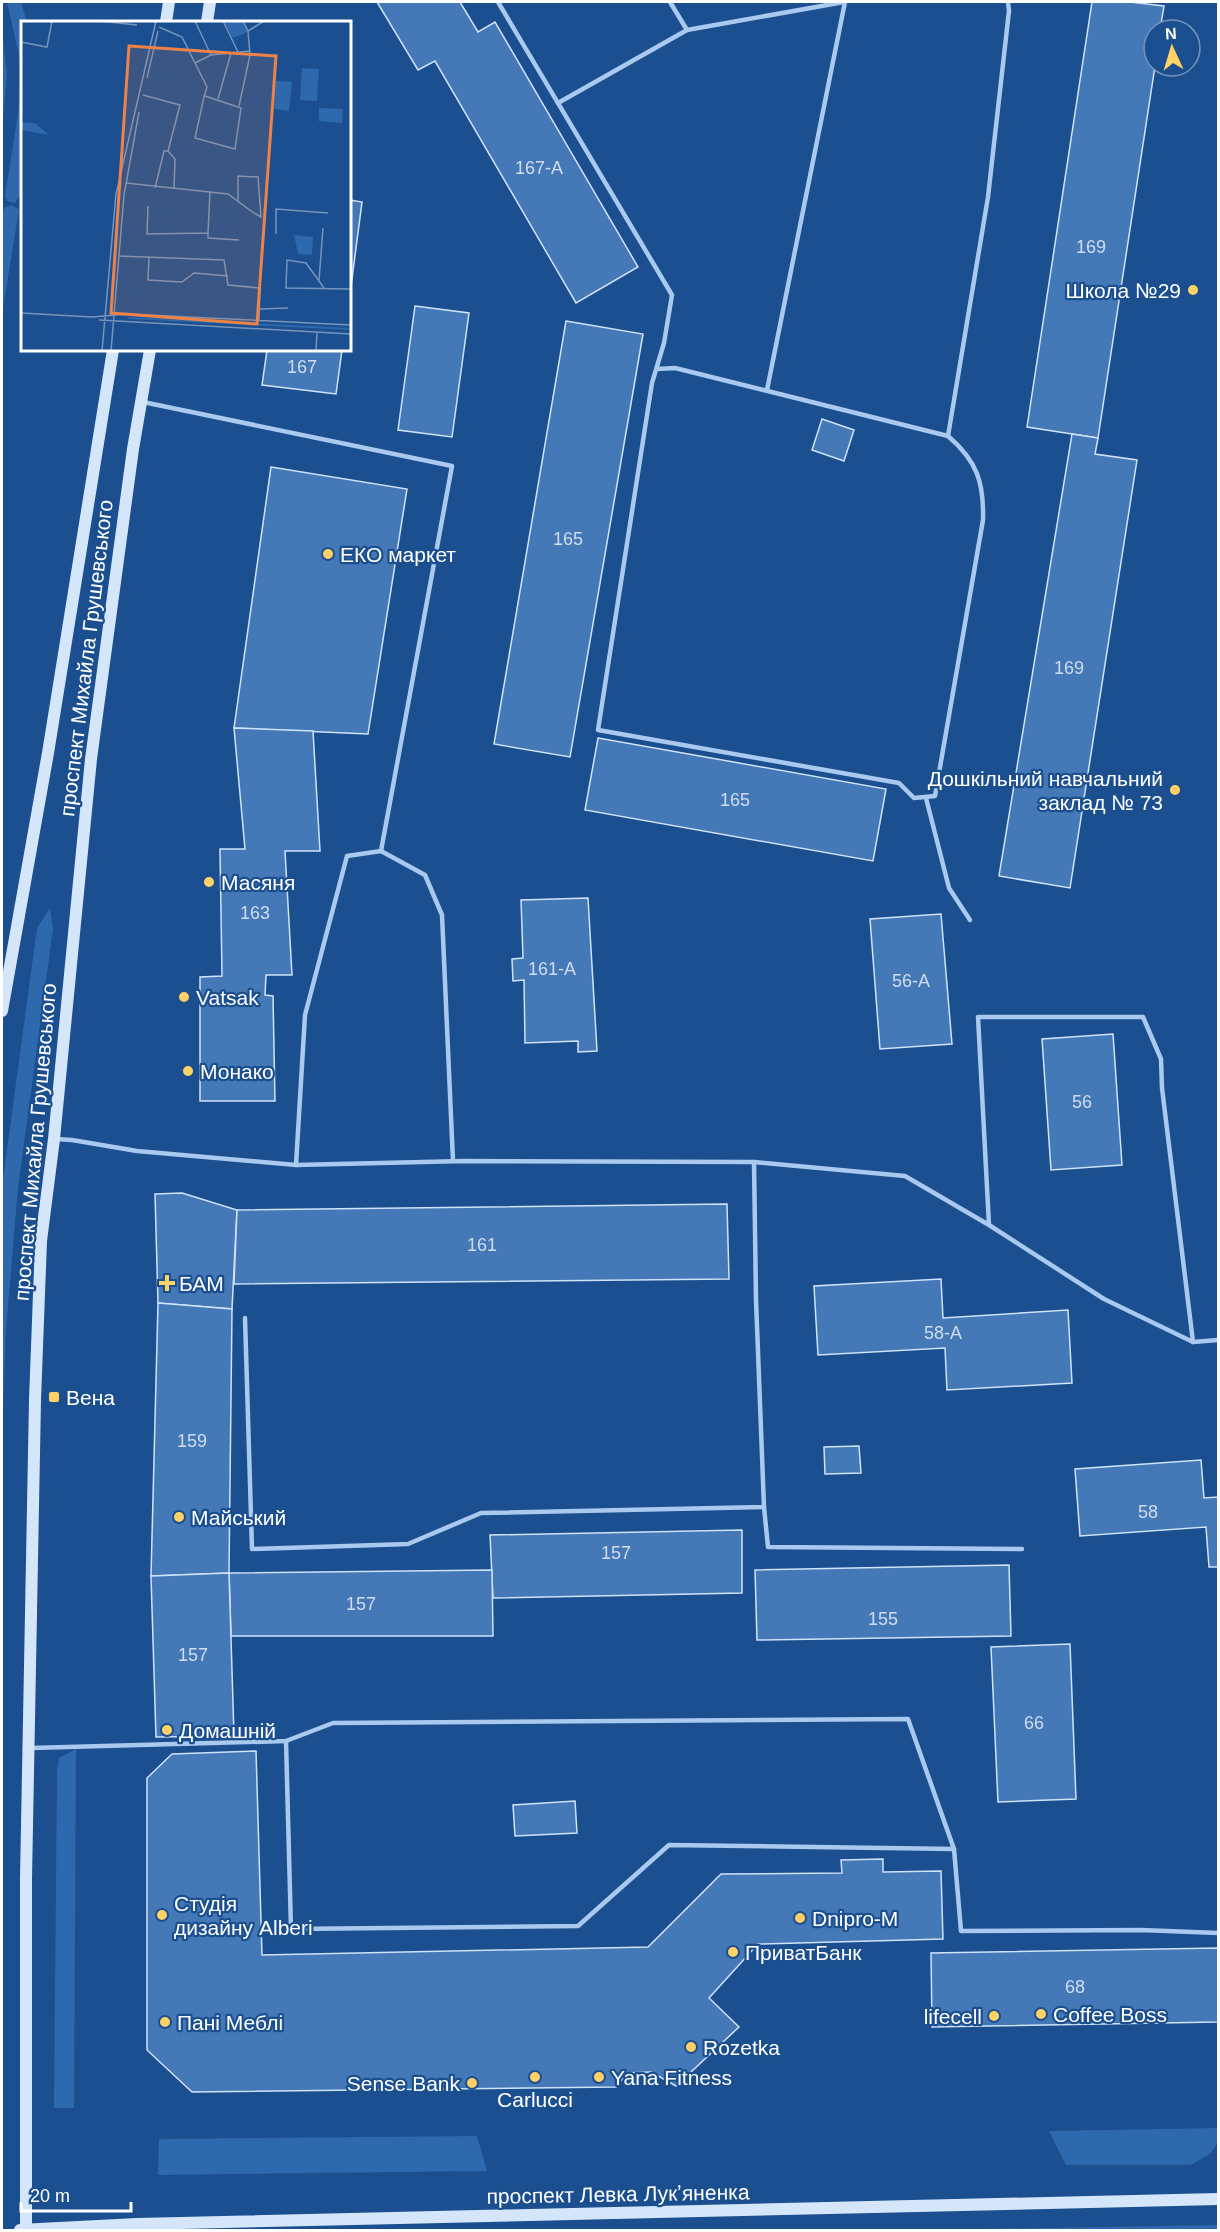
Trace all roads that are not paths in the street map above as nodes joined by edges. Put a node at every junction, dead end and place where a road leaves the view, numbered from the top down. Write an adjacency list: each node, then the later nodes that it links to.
1 (169, 2): 7 (main road)
2 (210, 2): 8 (main road)
3 (498, 2): 10 (lane)
4 (670, 2): 9 (lane)
5 (845, 2): 9 (lane); 14 (lane)
6 (1008, 2): 16 (lane)
7 (166, 21)
8 (207, 21)
9 (687, 30): 10 (lane)
10 (558, 103): 13 (lane)
11 (114, 351): 20 (main road, проспект Михайла Грушевського)
12 (150, 351): 15 (main road, проспект Михайла Грушевського)
13 (657, 369): 14 (lane); 17 (lane)
14 (767, 390): 16 (lane)
15 (141, 401): 18 (lane); 21 (main road, проспект Михайла Грушевського)
16 (948, 436): 17 (lane)
17 (926, 798): 19 (lane)
18 (381, 851): 22 (lane); 24 (lane)
19 (970, 920)
20 (2, 1011)
21 (54, 1139): 24 (lane); 32 (main road, проспект Михайла Грушевського)
22 (453, 1161): 23 (lane); 24 (lane)
23 (754, 1162): 25 (lane); 29 (lane)
24 (296, 1165)
25 (989, 1224): 28 (lane); 28 (lane)
26 (245, 1318): 29 (lane)
27 (1218, 1340): 28 (lane)
28 (1193, 1342)
29 (764, 1507): 30 (lane)
30 (1022, 1549)
31 (286, 1741): 32 (lane); 33 (lane); 33 (lane)
32 (28, 1748): 37 (main road, проспект Михайла Грушевського)
33 (954, 1849): 34 (lane)
34 (1218, 1933)
35 (1218, 2199): 37 (main road, проспект Левка Лукʼяненка)
36 (19, 2230): 37 (main road, проспект Левка Лукʼяненка)
37 (26, 2230)

